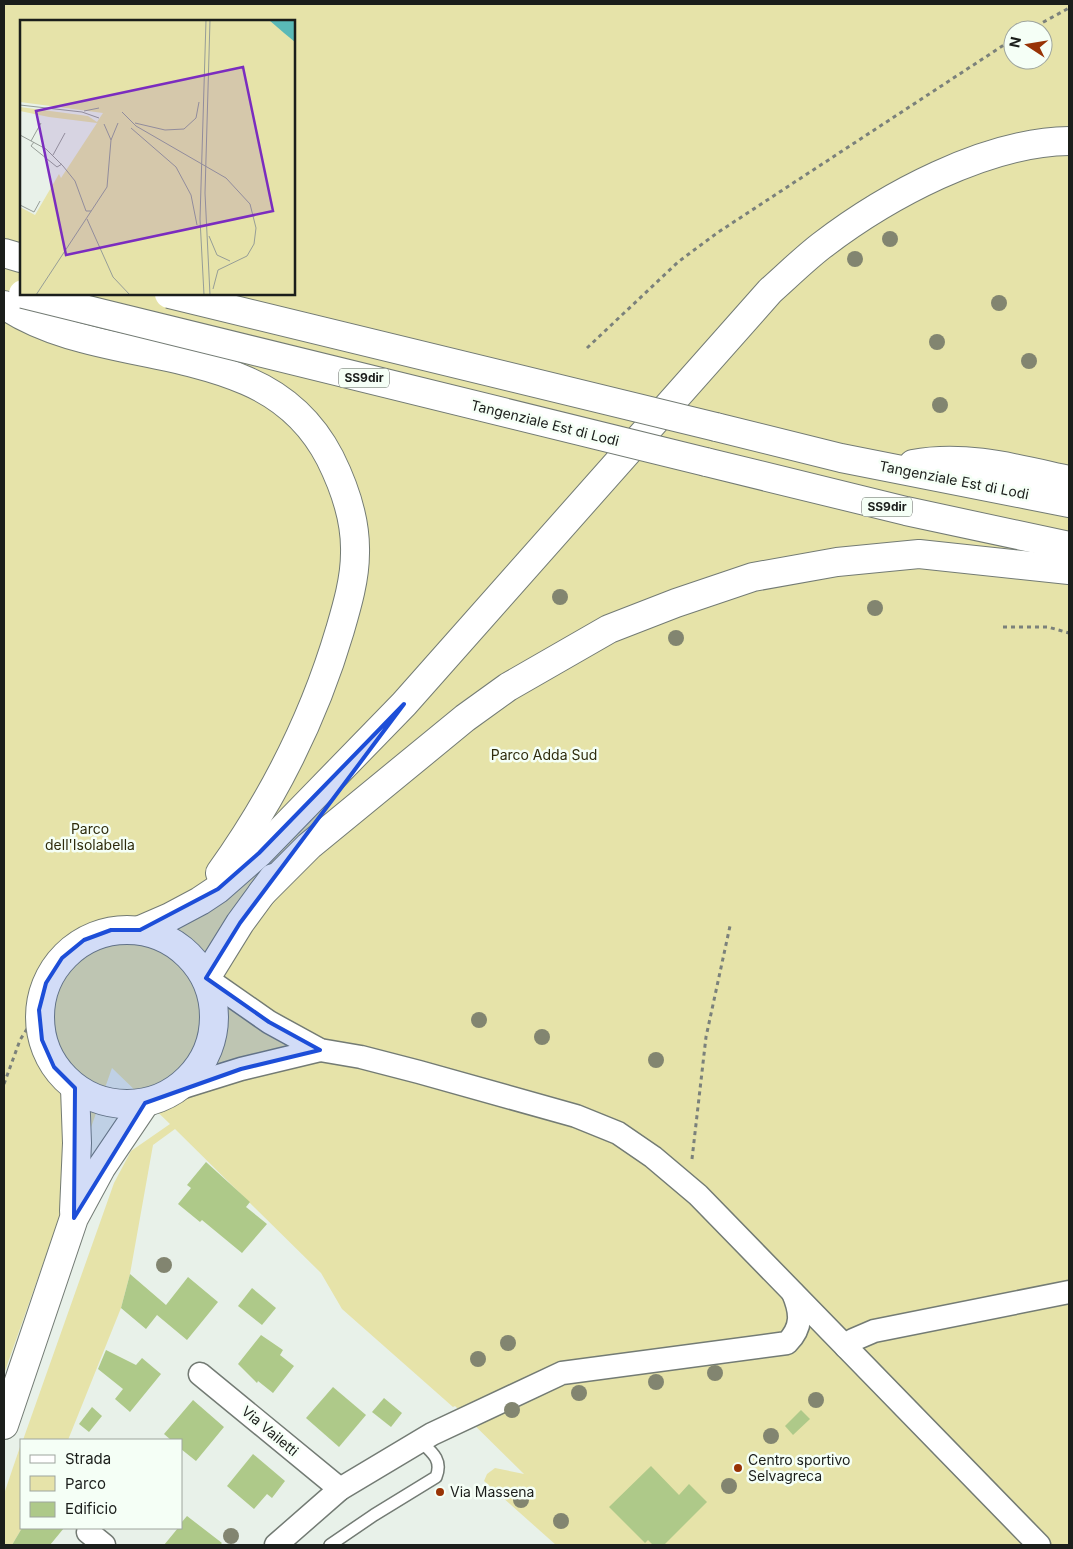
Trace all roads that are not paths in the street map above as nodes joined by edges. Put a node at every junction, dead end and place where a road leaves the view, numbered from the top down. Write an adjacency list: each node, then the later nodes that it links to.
1 (1069, 141): 14 (main road)
2 (4, 254): 3 (main road)
3 (20, 258)
4 (4, 289): 5 (main road, Tangenziale Est di Lodi / SS9dir)
5 (20, 293)
6 (26, 295): 12 (main road, Tangenziale Est di Lodi / SS9dir, bridge)
7 (173, 295): 9 (main road, Tangenziale Est di Lodi / SS9dir, bridge)
8 (4, 305): 16 (main road)
9 (893, 468): 10 (main road); 11 (main road, Tangenziale Est di Lodi / SS9dir)
10 (1069, 480)
11 (1069, 504)
12 (1069, 546)
13 (1069, 570): 15 (main road)
14 (404, 704): 15 (main road); 16 (main road)
15 (262, 893): 18 (main road)
16 (200, 901): 17 (main road)
17 (140, 930): 18 (main road); 20 (main road)
18 (206, 978): 19 (street); 21 (main road)
19 (320, 1050): 21 (street); 24 (street)
20 (75, 1088): 22 (main road); 23 (main road)
21 (180, 1088): 22 (main road)
22 (145, 1103): 23 (main road)
23 (74, 1218): 28 (main road)
24 (793, 1292): 26 (street); 29 (street)
25 (1069, 1292): 26 (street)
26 (846, 1347): 33 (street)
27 (200, 1374): 30 (street, Via Vailetti)
28 (4, 1425)
29 (426, 1438): 30 (street); 32 (lane)
30 (340, 1489): 31 (street)
31 (276, 1545)
32 (330, 1545)
33 (1040, 1545)

